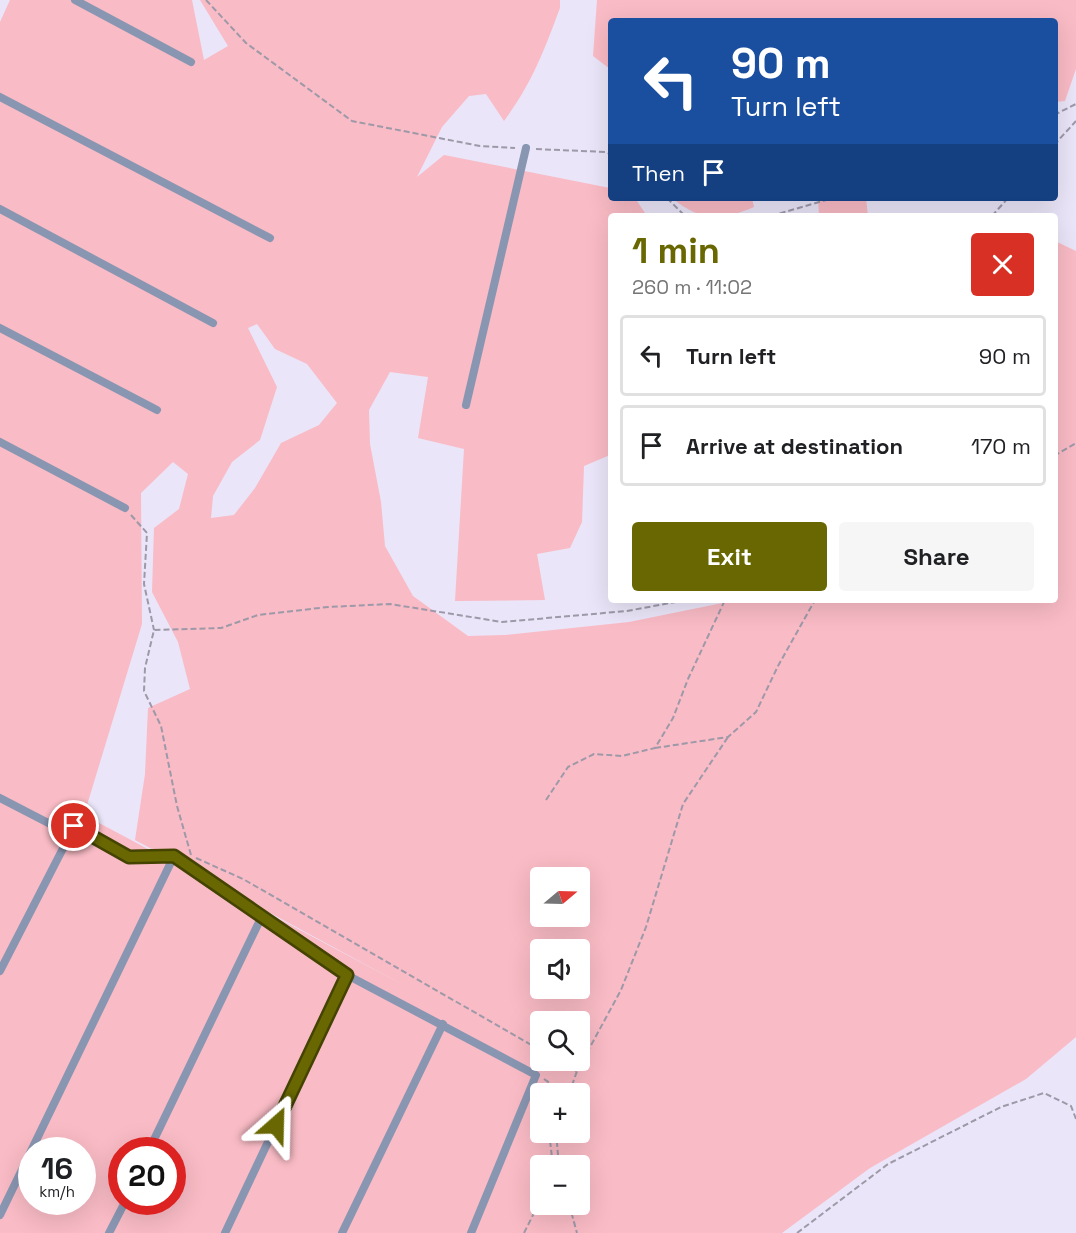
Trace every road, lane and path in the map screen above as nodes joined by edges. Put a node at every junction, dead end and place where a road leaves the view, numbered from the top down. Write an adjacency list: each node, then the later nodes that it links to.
1 (75, 0): 3 (lane)
2 (206, 0): 9 (path)
3 (191, 62)
4 (0, 97): 18 (lane)
5 (1076, 104): 6 (path)
6 (1058, 113)
7 (1076, 121): 8 (path)
8 (1058, 141)
9 (526, 148): 10 (path); 21 (lane)
10 (608, 153)
11 (670, 201): 15 (path)
12 (823, 201): 16 (path)
13 (1005, 201): 17 (path)
14 (0, 209): 19 (lane)
15 (682, 213)
16 (781, 213)
17 (995, 213)
18 (270, 238)
19 (213, 323)
20 (0, 328): 22 (lane)
21 (466, 405)
22 (157, 410)
23 (0, 442): 26 (lane)
24 (1076, 443): 25 (path)
25 (1058, 454)
26 (125, 508): 30 (path)
27 (670, 603): 30 (path)
28 (724, 603): 32 (path)
29 (813, 603): 31 (path)
30 (154, 630): 41 (path)
31 (728, 737): 32 (path); 42 (path)
32 (654, 748): 34 (path)
33 (0, 798): 35 (lane)
34 (546, 800)
35 (74, 826): 36 (lane); 38 (lane)
36 (174, 856): 37 (lane); 49 (lane)
37 (262, 916): 39 (lane); 48 (lane)
38 (0, 971)
39 (347, 975): 40 (lane); 54 (lane)
40 (443, 1024): 44 (lane); 55 (lane)
41 (530, 1044)
42 (590, 1047)
43 (577, 1071): 46 (path)
44 (536, 1075): 45 (path); 56 (lane)
45 (549, 1083)
46 (573, 1083)
47 (1076, 1119): 59 (path)
48 (155, 1137)
49 (0, 1215)
50 (118, 1215): 53 (lane)
51 (533, 1215): 57 (path)
52 (572, 1215): 58 (path)
53 (109, 1233)
54 (225, 1233)
55 (342, 1233)
56 (471, 1233)
57 (524, 1233)
58 (577, 1233)
59 (797, 1233)

